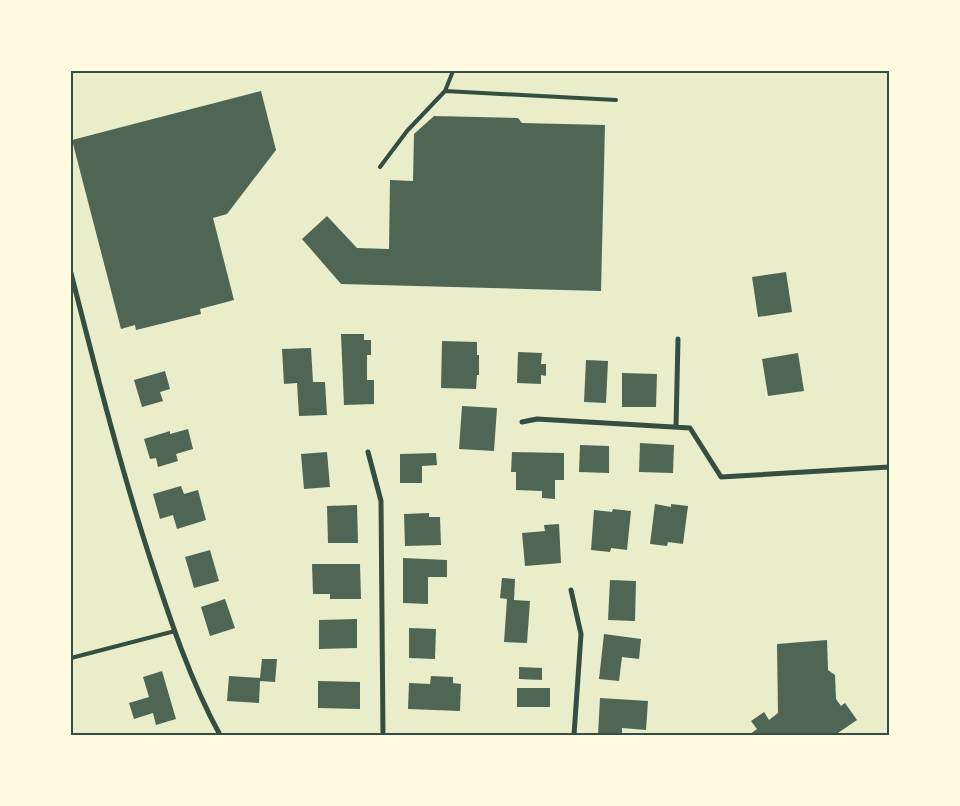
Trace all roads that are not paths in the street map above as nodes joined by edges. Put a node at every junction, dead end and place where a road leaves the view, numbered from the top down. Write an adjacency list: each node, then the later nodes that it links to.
1 (453, 71): 2 (lane)
2 (445, 91): 3 (lane); 4 (lane)
3 (616, 100)
4 (380, 166)
5 (71, 273): 12 (street)
6 (678, 339): 8 (street)
7 (522, 422): 8 (street)
8 (676, 427): 10 (street)
9 (368, 452): 15 (street)
10 (889, 467)
11 (571, 590): 16 (street)
12 (175, 631): 13 (lane); 14 (street)
13 (71, 658)
14 (220, 735)
15 (383, 735)
16 (574, 735)

